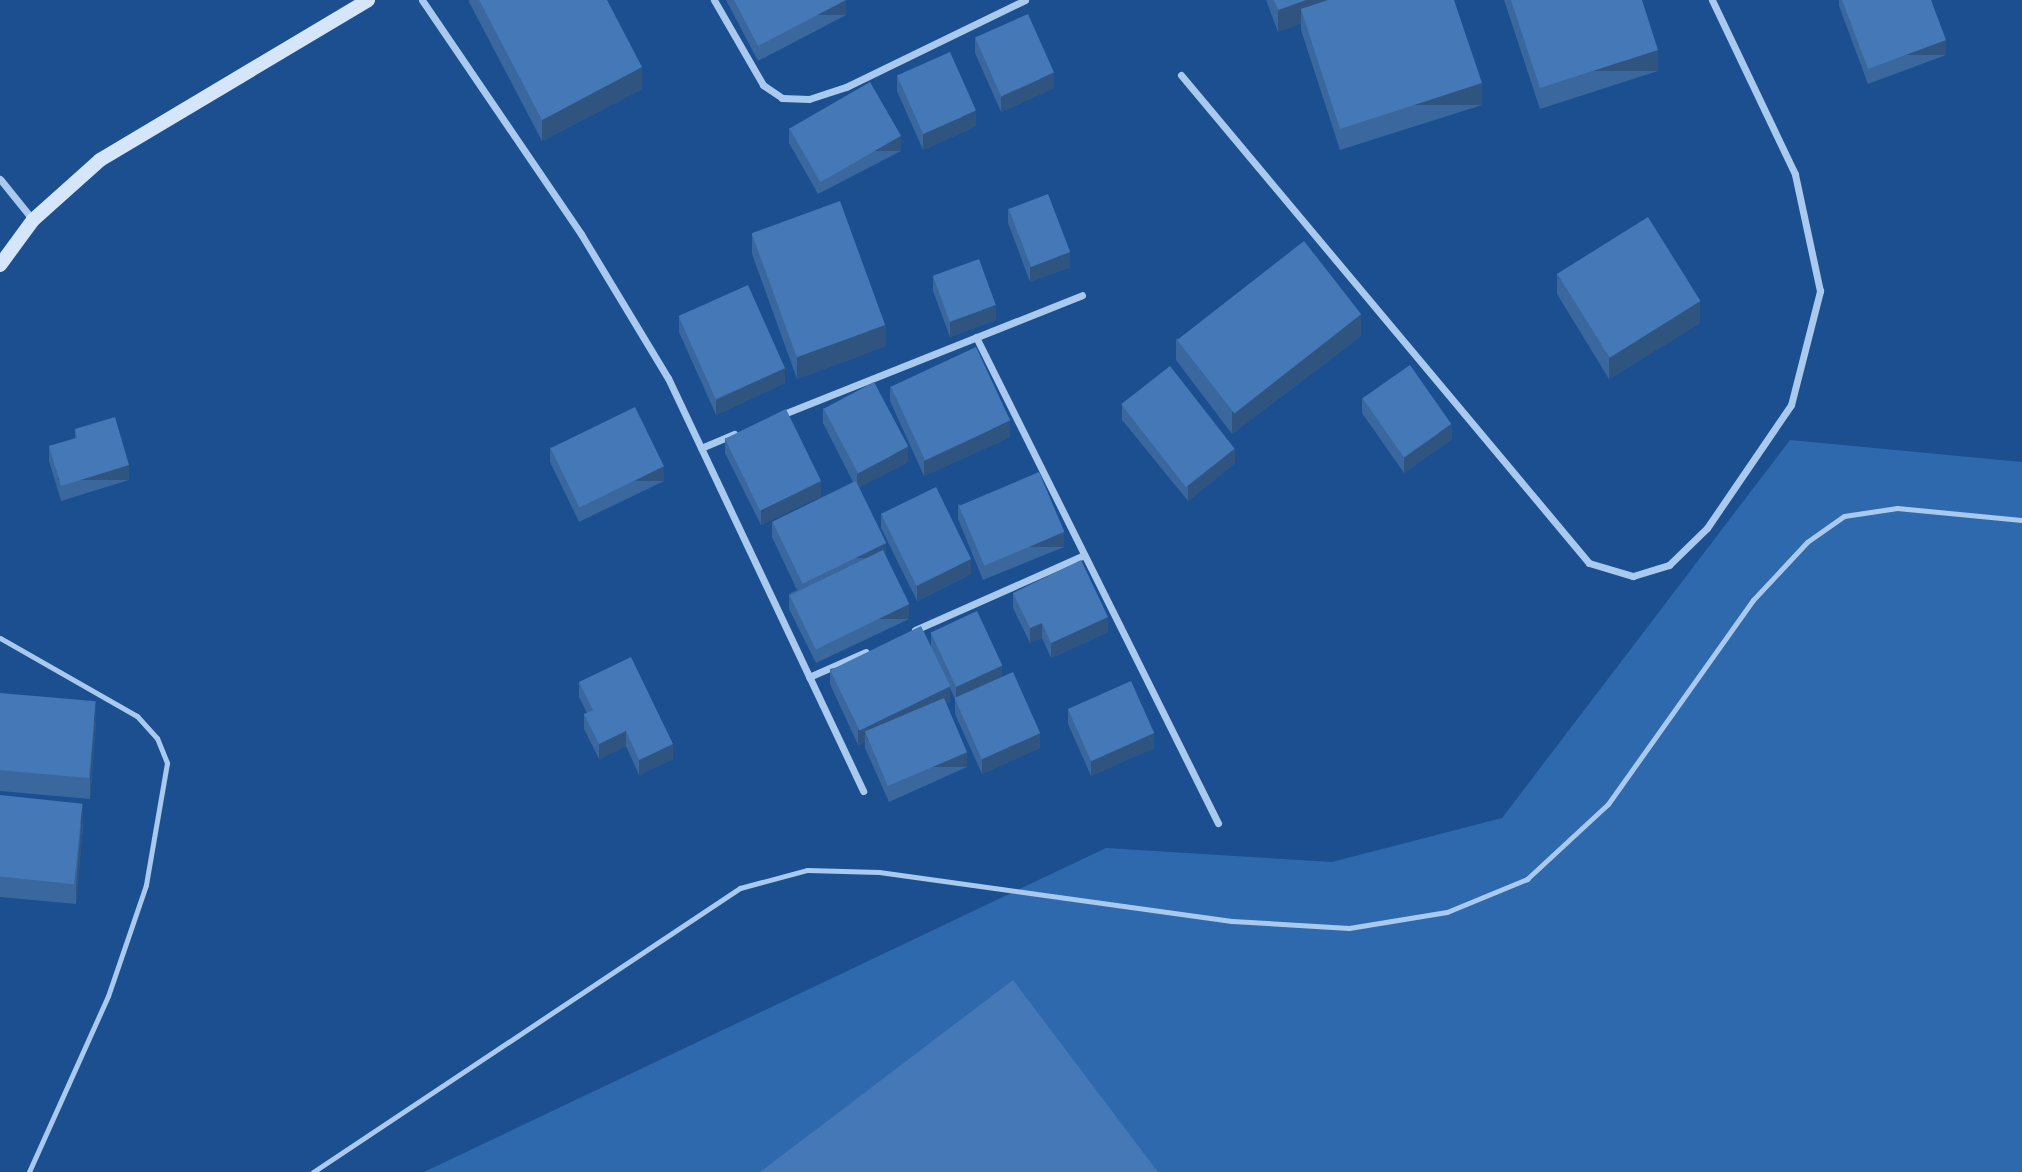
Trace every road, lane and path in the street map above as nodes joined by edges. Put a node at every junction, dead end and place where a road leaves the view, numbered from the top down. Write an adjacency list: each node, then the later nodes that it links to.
1 (368, 0): 8 (street)
2 (422, 0): 14 (street)
3 (714, 0): 4 (street)
4 (1025, 0)
5 (1712, 0): 6 (street)
6 (1181, 75)
7 (0, 179): 8 (street)
8 (33, 220): 9 (street)
9 (0, 265)
10 (1082, 295): 11 (street)
11 (976, 337): 12 (street); 16 (street)
12 (776, 418)
13 (738, 433): 14 (street)
14 (701, 448): 20 (street)
15 (2022, 520): 24 (lane)
16 (1084, 555): 17 (street); 22 (street)
17 (909, 633)
18 (0, 638): 23 (lane)
19 (872, 649): 20 (street)
20 (809, 677): 21 (street)
21 (863, 791)
22 (1217, 823)
23 (29, 1172)
24 (313, 1172)

